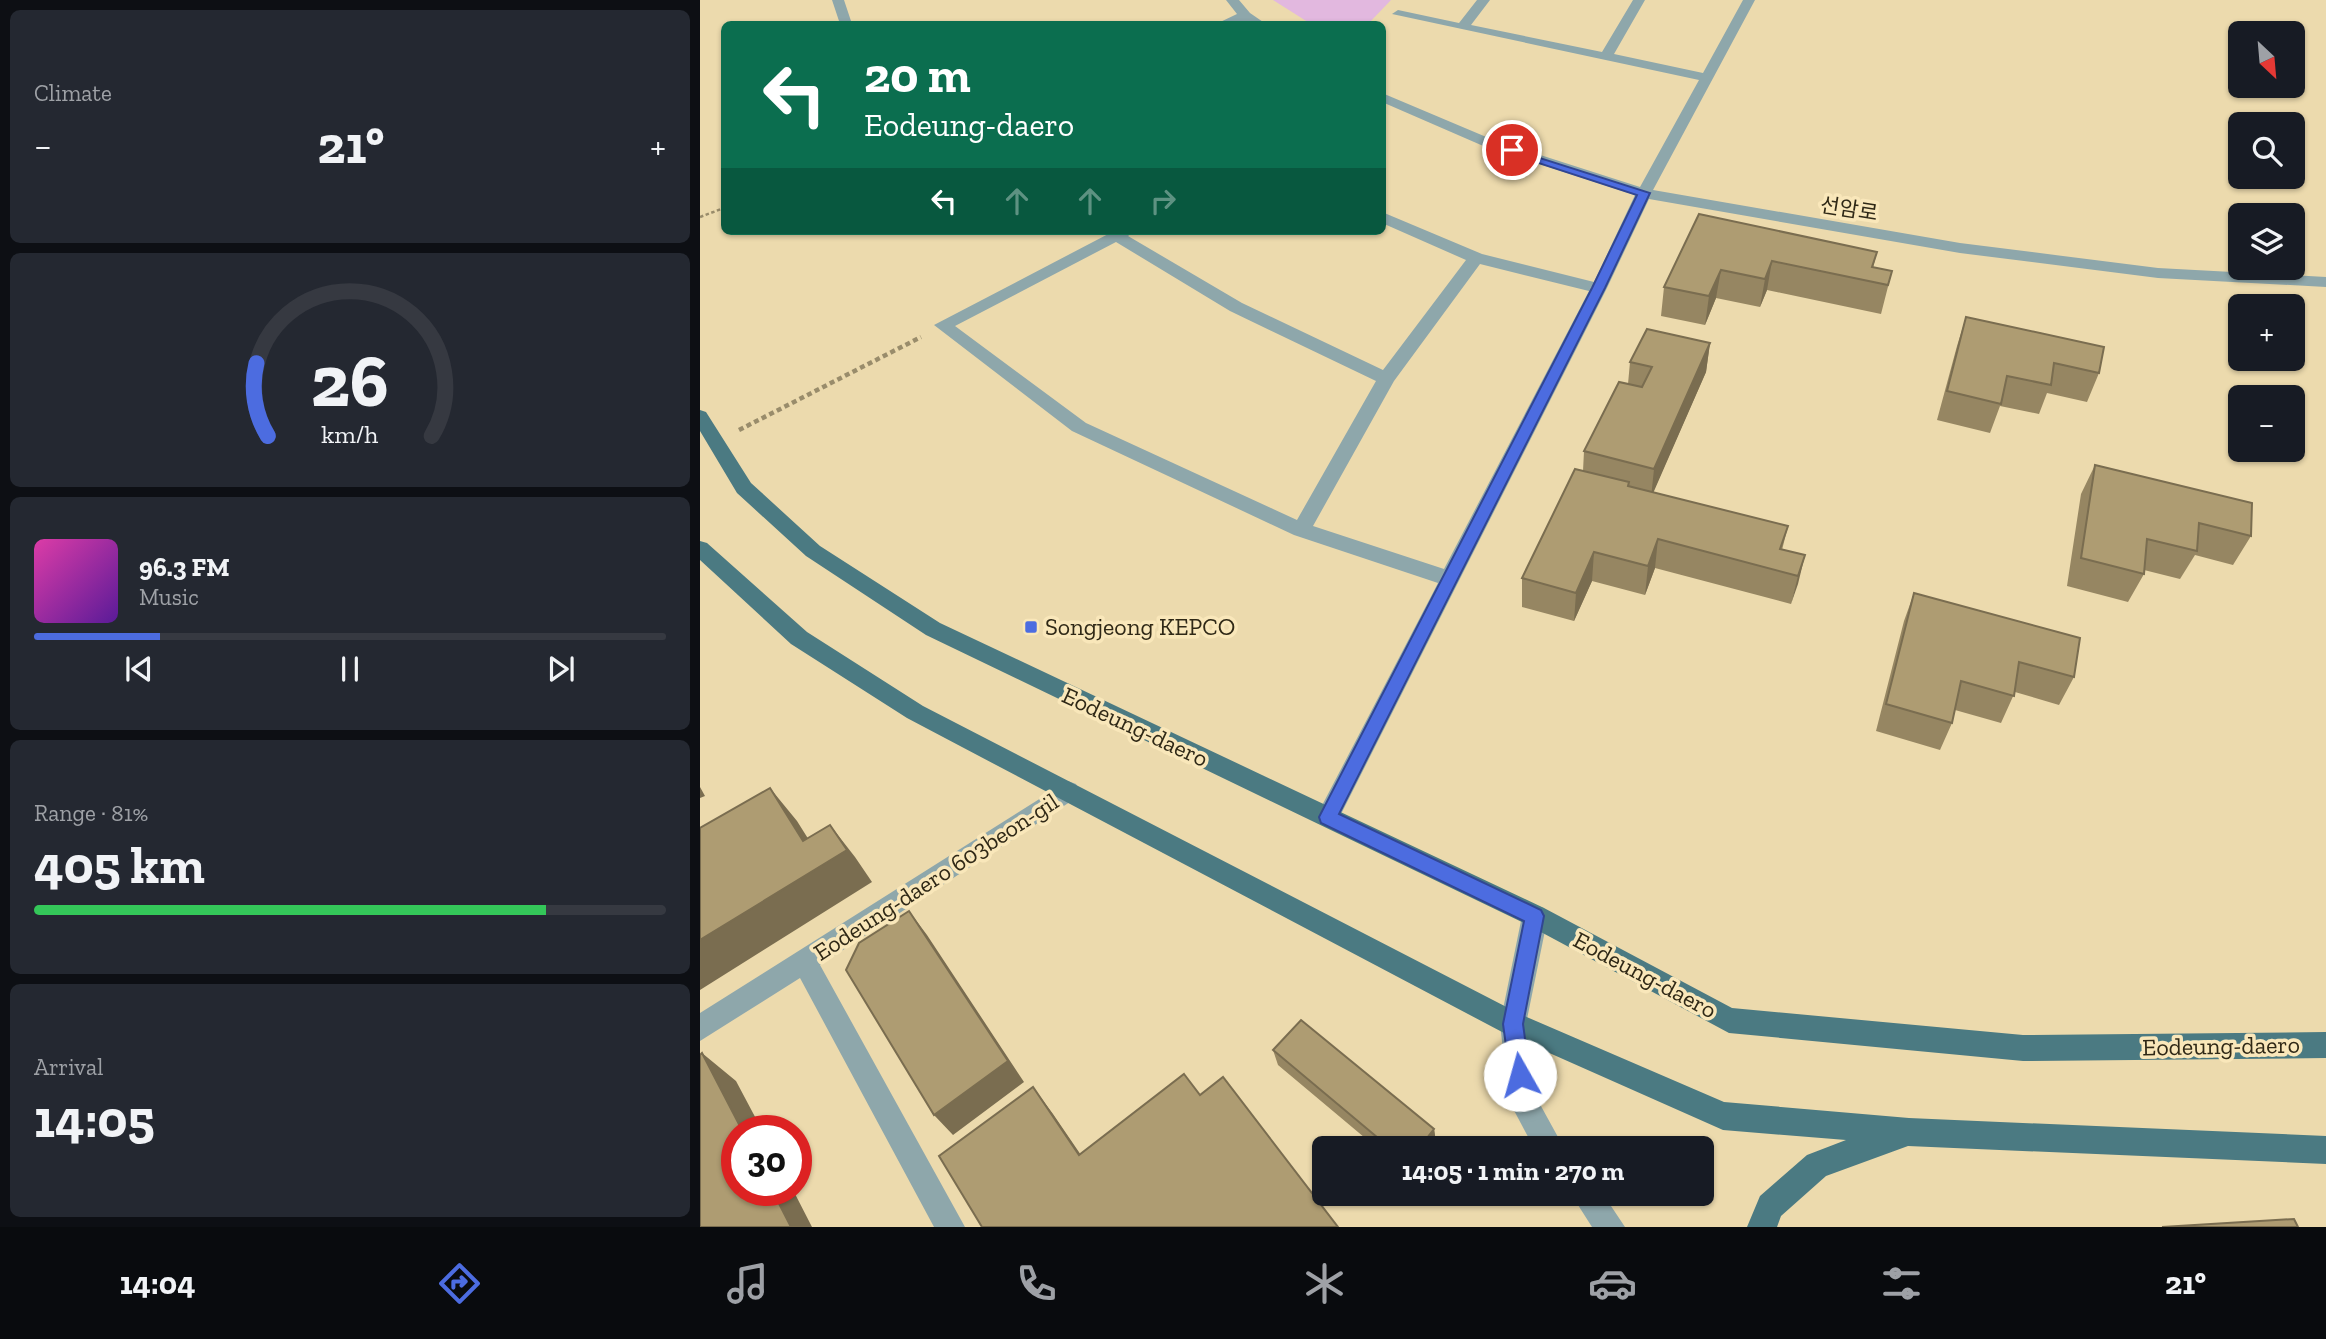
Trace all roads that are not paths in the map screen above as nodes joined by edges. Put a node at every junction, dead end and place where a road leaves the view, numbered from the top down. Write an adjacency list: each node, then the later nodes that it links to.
1 (838, 0): 8 (street)
2 (1232, 0): 7 (street)
3 (1484, 0): 11 (street)
4 (1639, 0): 12 (street)
5 (1749, 0): 13 (street)
6 (1398, 14): 11 (street)
7 (1245, 16): 9 (street); 10 (street)
8 (845, 21)
9 (1231, 21)
10 (1254, 21)
11 (1462, 27): 12 (street)
12 (1606, 56): 13 (street)
13 (1709, 78): 15 (street)
14 (1386, 99): 15 (street, 선암로)
15 (1644, 193): 20 (street, 선암로); 21 (street)
16 (1386, 219): 19 (street)
17 (1120, 235): 24 (street)
18 (1124, 235): 22 (street)
19 (1476, 258): 21 (street); 22 (street)
20 (2326, 282)
21 (1599, 288): 26 (street)
22 (1386, 379): 24 (street)
23 (700, 416): 28 (main road, Eodeung-daero)
24 (1301, 530): 26 (street)
25 (700, 548): 27 (main road)
26 (1450, 579): 28 (street)
27 (1068, 791): 30 (street, Eodeung-daero 603beon-gil); 31 (main road)
28 (1328, 817): 29 (main road, Eodeung-daero)
29 (1535, 916): 31 (street); 33 (main road, Eodeung-daero)
30 (805, 963): 32 (street, Eodeung-daero 603beon-gil); 38 (street, Eodeung-daero 603beon-gil)
31 (1513, 1024): 34 (main road); 35 (street)
32 (700, 1028)
33 (2326, 1045)
34 (1909, 1132): 36 (main road); 40 (main road)
35 (1543, 1136)
36 (2326, 1150)
37 (1594, 1206): 39 (street)
38 (950, 1227)
39 (1611, 1227)
40 (1762, 1227)

